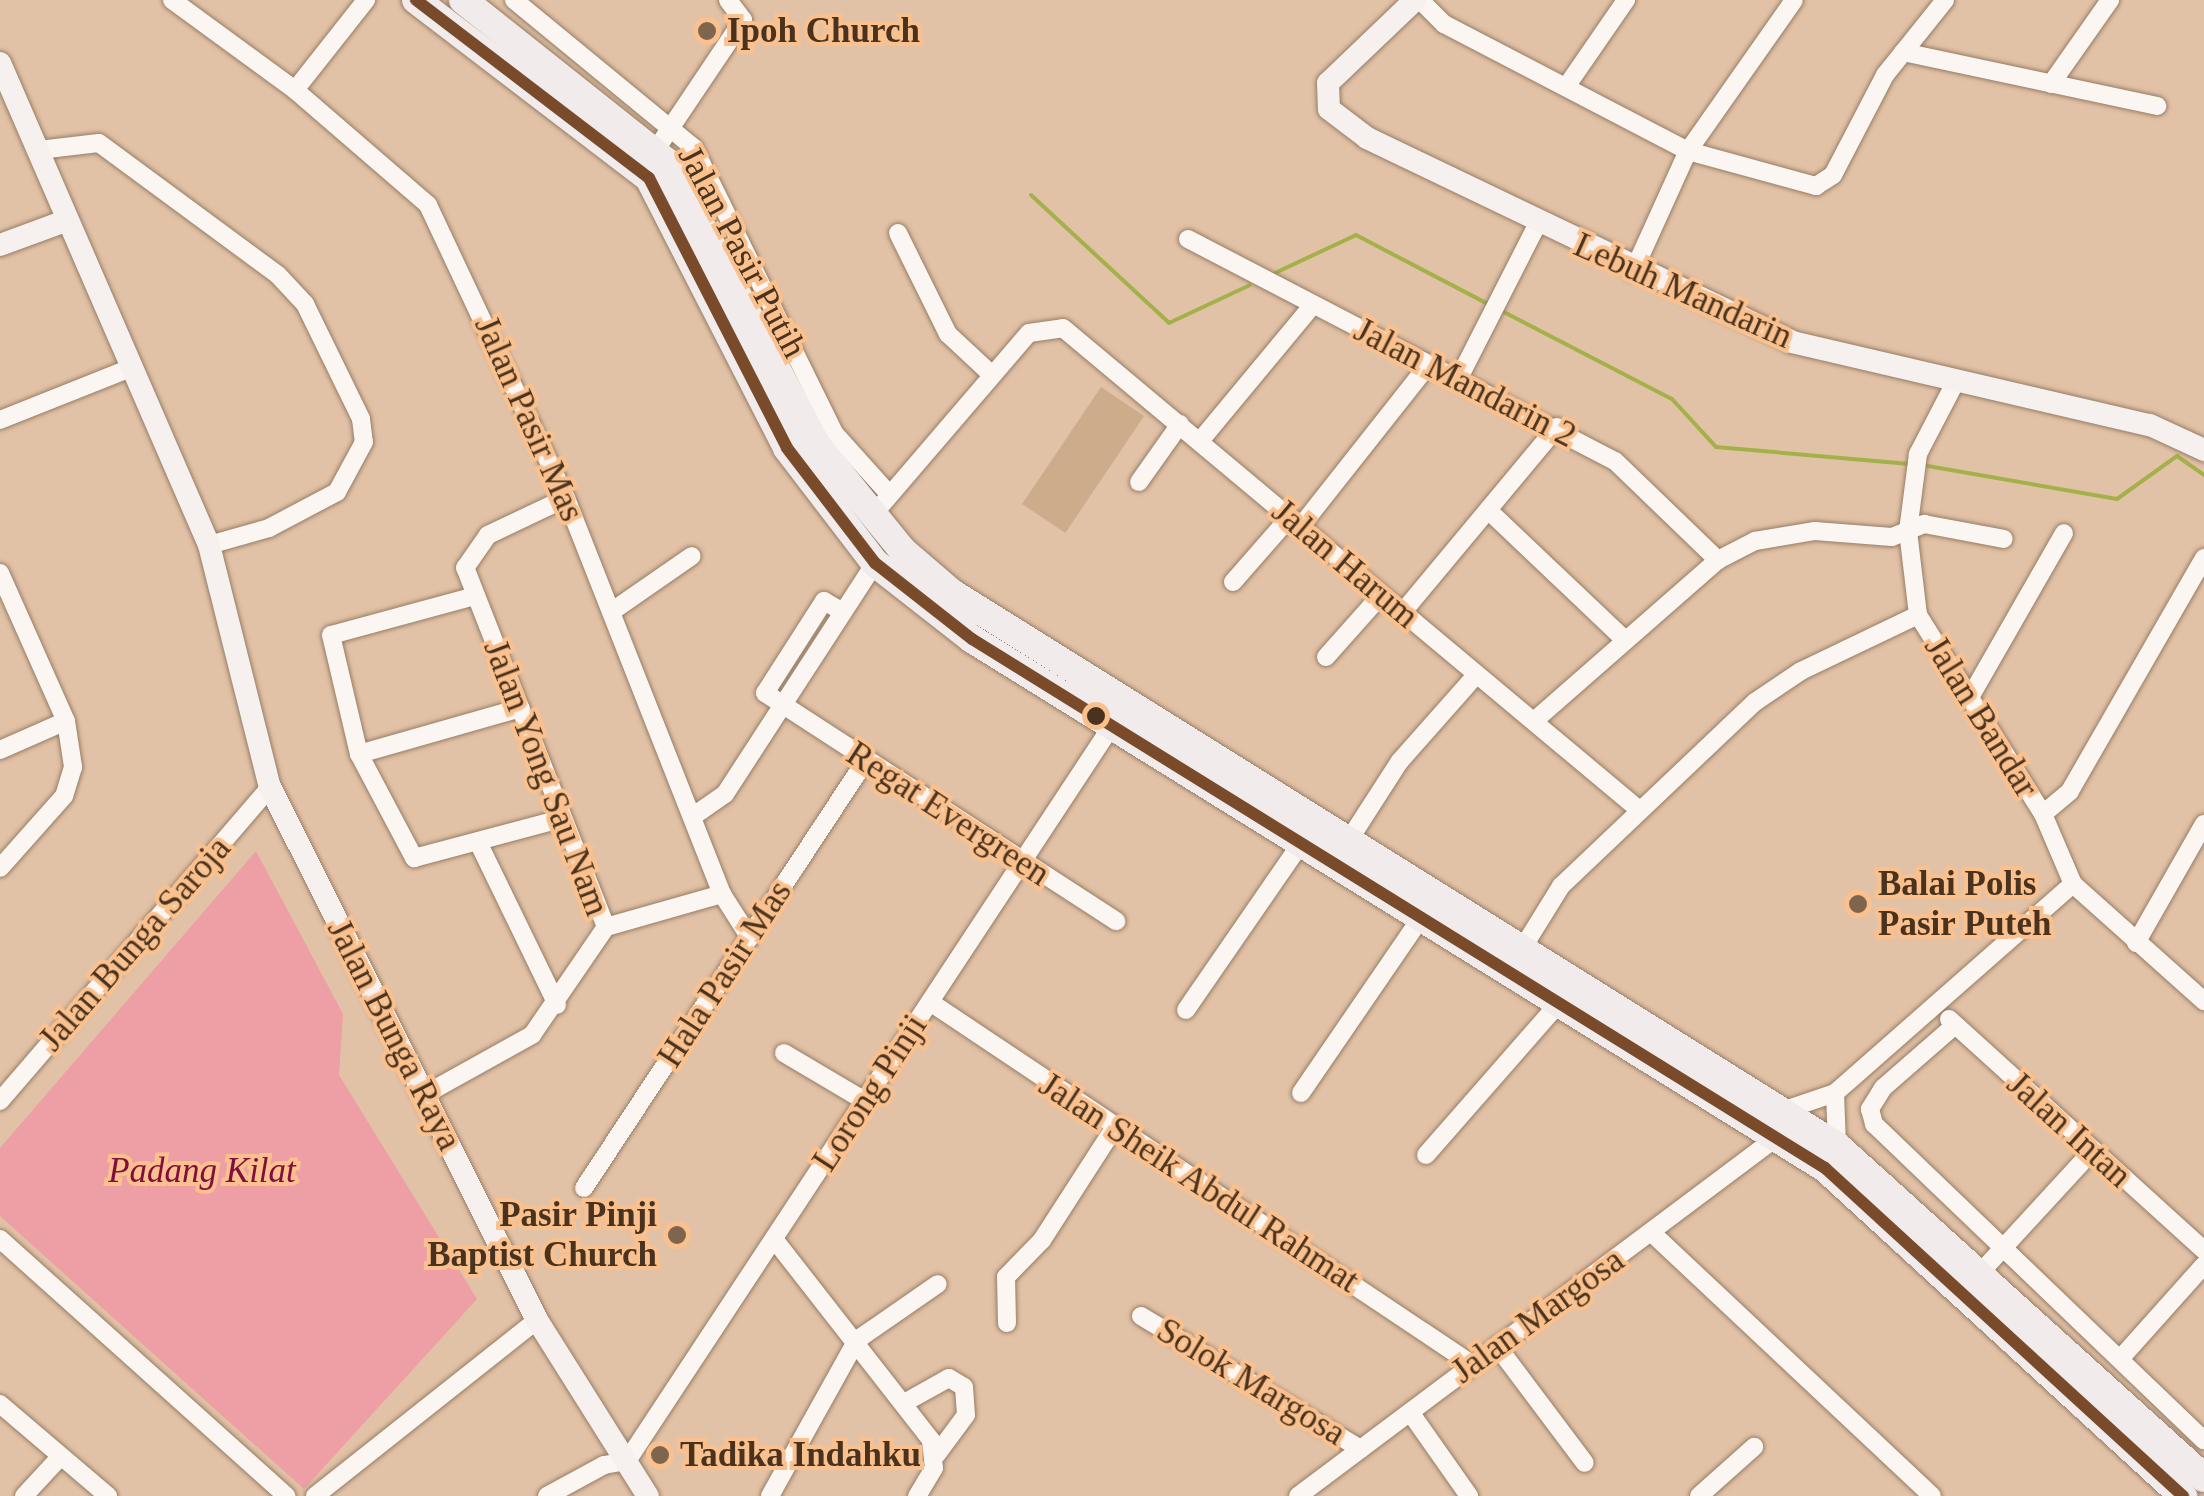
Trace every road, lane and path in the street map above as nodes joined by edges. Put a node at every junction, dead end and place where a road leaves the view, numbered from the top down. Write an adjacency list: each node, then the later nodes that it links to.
1 (366, 0): 16 (street)
2 (416, 0): 26 (main road)
3 (463, 0): 18 (main road)
4 (514, 0): 18 (street, Jalan Pasir Putih)
5 (728, 0): 18 (street)
6 (1418, 0): 15 (street); 22 (main road, Lebuh Mandarin)
7 (1626, 0): 15 (street)
8 (1794, 0): 20 (street)
9 (1945, 0): 12 (street)
10 (2110, 0): 14 (street)
11 (174, 1): 16 (street, Jalan Pasir Mas)
12 (1903, 52): 14 (street); 20 (street)
13 (3, 79): 19 (main road, Jalan Bunga Raya)
14 (2051, 84): 17 (street)
15 (1566, 87): 20 (street)
16 (295, 90): 40 (street, Jalan Pasir Mas)
17 (2158, 106)
18 (663, 139): 26 (main road); 41 (main road)
19 (38, 150): 21 (main road, Jalan Bunga Raya); 47 (street)
20 (1688, 151): 27 (street)
21 (68, 220): 25 (main road); 30 (main road, Jalan Bunga Raya)
22 (1537, 225): 27 (main road, Lebuh Mandarin); 32 (street)
23 (898, 233): 31 (street)
24 (1188, 239): 28 (street, Jalan Mandarin 2)
25 (0, 245)
26 (687, 248): 51 (main road)
27 (1633, 272): 33 (main road, Lebuh Mandarin)
28 (1312, 306): 29 (street, Jalan Mandarin 2); 37 (street)
29 (1429, 364): 32 (street, Jalan Mandarin 2); 43 (street)
30 (133, 367): 34 (street); 47 (main road, Jalan Bunga Raya)
31 (990, 373): 35 (street, Jalan Harum); 41 (street)
32 (1459, 378): 36 (street, Jalan Mandarin 2)
33 (1957, 379): 38 (main road, Lebuh Mandarin); 44 (street, Jalan Bandar)
34 (0, 420)
35 (1180, 424): 37 (street, Jalan Harum); 39 (street)
36 (1556, 428): 42 (street); 50 (street, Jalan Mandarin 2)
37 (1200, 441): 43 (street, Jalan Harum)
38 (2201, 442)
39 (1139, 482)
40 (566, 498): 55 (street, Jalan Yong Sau Nam); 56 (street, Jalan Pasir Mas)
41 (880, 505): 77 (main road)
42 (1488, 510): 57 (street); 59 (street)
43 (1295, 521): 52 (street); 54 (street, Jalan Harum)
44 (1908, 531): 46 (street); 50 (street); 58 (street, Jalan Bandar)
45 (2064, 534): 62 (street)
46 (2004, 540)
47 (210, 545): 71 (main road, Jalan Bunga Raya)
48 (692, 556): 56 (street)
49 (2204, 558): 73 (street)
50 (1718, 560): 59 (street)
51 (875, 563): 63 (street); 67 (main road)
52 (1233, 582)
53 (2, 584): 65 (street)
54 (1380, 595): 57 (street, Jalan Harum); 60 (street)
55 (474, 596): 64 (street, Jalan Yong Sau Nam); 69 (street)
56 (611, 612): 74 (street, Jalan Pasir Mas)
57 (1402, 613): 61 (street, Jalan Harum)
58 (1918, 616): 62 (street, Jalan Bandar); 72 (street)
59 (1625, 640): 66 (street)
60 (1326, 657)
61 (1476, 674): 66 (street, Jalan Harum); 77 (street)
62 (1968, 699): 73 (street, Jalan Bandar)
63 (783, 704): 70 (street, Regat Evergreen); 74 (street)
64 (520, 708): 69 (street); 75 (street, Jalan Yong Sau Nam)
65 (66, 721): 68 (street); 81 (street)
66 (1534, 721): 72 (street, Jalan Harum)
67 (1113, 724): 79 (main road); 80 (street, Lorong Pinji)
68 (0, 750)
69 (359, 754): 78 (street)
70 (866, 760): 80 (street, Regat Evergreen); 87 (street, Hala Pasir Mas)
71 (270, 787): 100 (main road, Jalan Bunga Raya); 101 (street, Jalan Bunga Saroja)
72 (1638, 809): 89 (street)
73 (2043, 814): 82 (street, Jalan Bandar)
74 (692, 817): 83 (street, Jalan Pasir Mas)
75 (562, 819): 78 (street); 86 (street, Jalan Yong Sau Nam)
76 (2204, 824): 88 (street)
77 (1350, 840): 89 (main road)
78 (478, 842): 94 (street)
79 (1302, 842): 84 (main road); 95 (street)
80 (1020, 864): 85 (street, Regat Evergreen); 90 (street, Lorong Pinji)
81 (0, 868)
82 (2073, 884): 88 (street, Jalan Bandar); 93 (street)
83 (722, 894): 86 (street); 87 (street, Jalan Pasir Mas)
84 (1421, 918): 92 (main road); 98 (street)
85 (1116, 921)
86 (606, 928): 94 (street, Jalan Yong Sau Nam)
87 (750, 938): 108 (street, Hala Pasir Mas)
88 (2136, 943): 91 (street, Jalan Bandar)
89 (1522, 949): 103 (main road)
90 (930, 1002): 102 (street, Lorong Pinji); 104 (street, Jalan Sheik Abdul Rahmat)
91 (2204, 1002)
92 (1559, 1004): 103 (main road); 107 (street)
93 (1939, 1005): 96 (street, Jalan Intan); 99 (street)
94 (557, 1006): 100 (street, Jalan Yong Sau Nam)
95 (1186, 1010)
96 (1954, 1026): 106 (street, Jalan Intan); 112 (street)
97 (784, 1052): 102 (street)
98 (1302, 1093)
99 (1835, 1093): 103 (street, Jalan Margosa); 105 (street)
100 (424, 1095): 117 (main road, Jalan Bunga Raya)
101 (0, 1101)
102 (864, 1102): 111 (street, Lorong Pinji)
103 (1780, 1124): 105 (main road); 109 (street, Jalan Margosa); 146 (main road)
104 (1113, 1130): 118 (street); 122 (street, Jalan Sheik Abdul Rahmat)
105 (1837, 1146): 114 (main road)
106 (2092, 1151): 112 (street); 113 (street, Jalan Intan)
107 (1426, 1155)
108 (584, 1188)
109 (1652, 1233): 120 (street, Jalan Margosa); 145 (street)
110 (0, 1239): 136 (street)
111 (774, 1239): 119 (street); 131 (street, Lorong Pinji)
112 (2002, 1248): 114 (street); 121 (street)
113 (2203, 1251): 121 (street)
114 (1980, 1273): 133 (main road)
115 (938, 1284): 119 (street)
116 (1141, 1316): 128 (street, Solok Margosa)
117 (538, 1320): 131 (main road, Jalan Bunga Raya); 137 (street)
118 (1007, 1323)
119 (857, 1340): 123 (street); 140 (street)
120 (1496, 1346): 122 (street, Jalan Margosa); 132 (street)
121 (2120, 1359): 126 (street)
122 (1470, 1363): 125 (street, Jalan Margosa)
123 (904, 1403): 129 (street); 129 (street)
124 (0, 1404): 130 (street)
125 (1410, 1412): 128 (street, Jalan Margosa); 143 (street)
126 (2204, 1440)
127 (1754, 1447): 144 (street)
128 (1361, 1449): 142 (street, Jalan Margosa)
129 (937, 1454): 141 (street)
130 (61, 1456): 134 (street); 135 (street)
131 (628, 1462): 138 (street); 139 (main road, Jalan Bunga Raya)
132 (1586, 1463)
133 (2204, 1478)
134 (24, 1496)
135 (108, 1496)
136 (286, 1496)
137 (315, 1496)
138 (547, 1496)
139 (648, 1496)
140 (770, 1496)
141 (917, 1496)
142 (1298, 1496)
143 (1469, 1496)
144 (1699, 1496)
145 (1932, 1496)
146 (2184, 1496)

